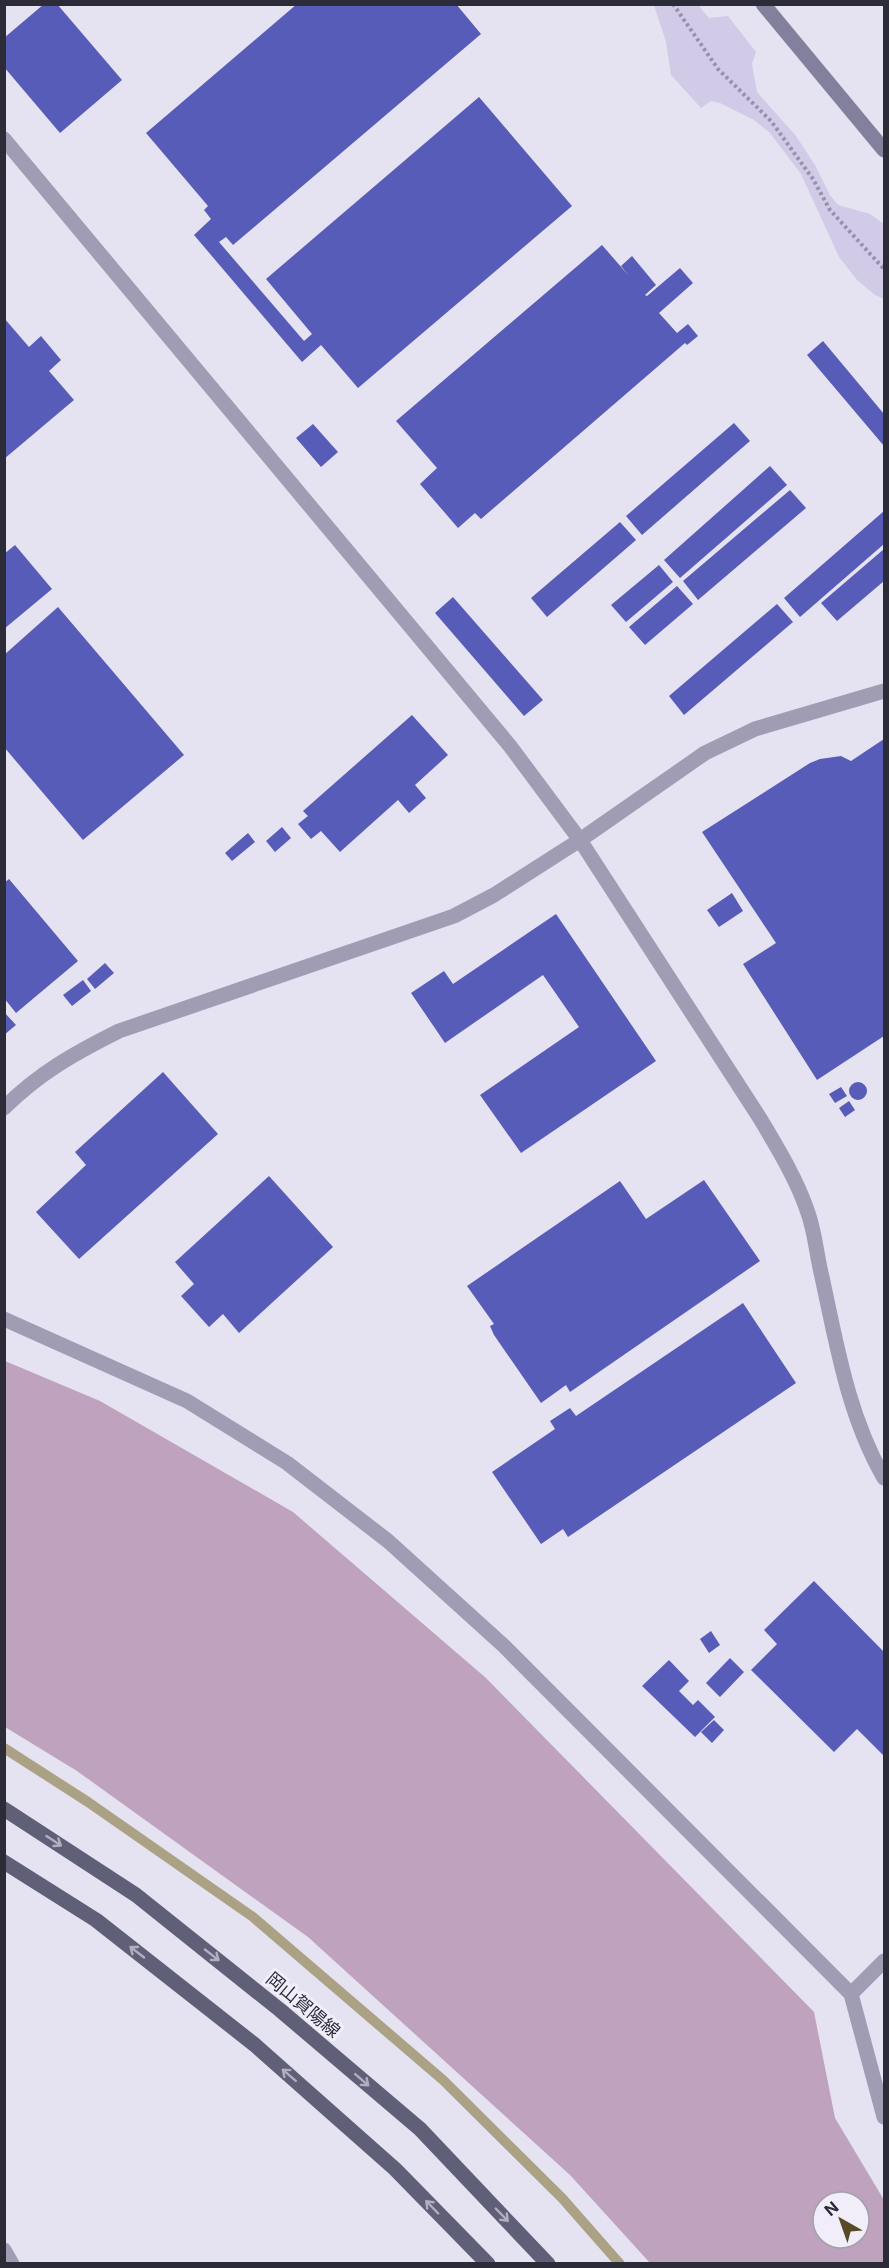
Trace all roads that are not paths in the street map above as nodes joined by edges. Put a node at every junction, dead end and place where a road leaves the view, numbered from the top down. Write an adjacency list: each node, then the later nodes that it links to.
1 (763, 4): 3 (street)
2 (4, 139): 5 (street)
3 (885, 150)
4 (885, 691): 5 (street)
5 (580, 840): 6 (street); 8 (street)
6 (4, 1107)
7 (4, 1319): 12 (street)
8 (885, 1478)
9 (4, 1809): 17 (main road, 岡山賀陽線, one-way to 17)
10 (4, 1862): 16 (main road, one-way to 10)
11 (885, 1962): 12 (street)
12 (851, 1994): 13 (street)
13 (885, 2117)
14 (4, 2250): 15 (street)
15 (12, 2264)
16 (488, 2264)
17 (549, 2264)

